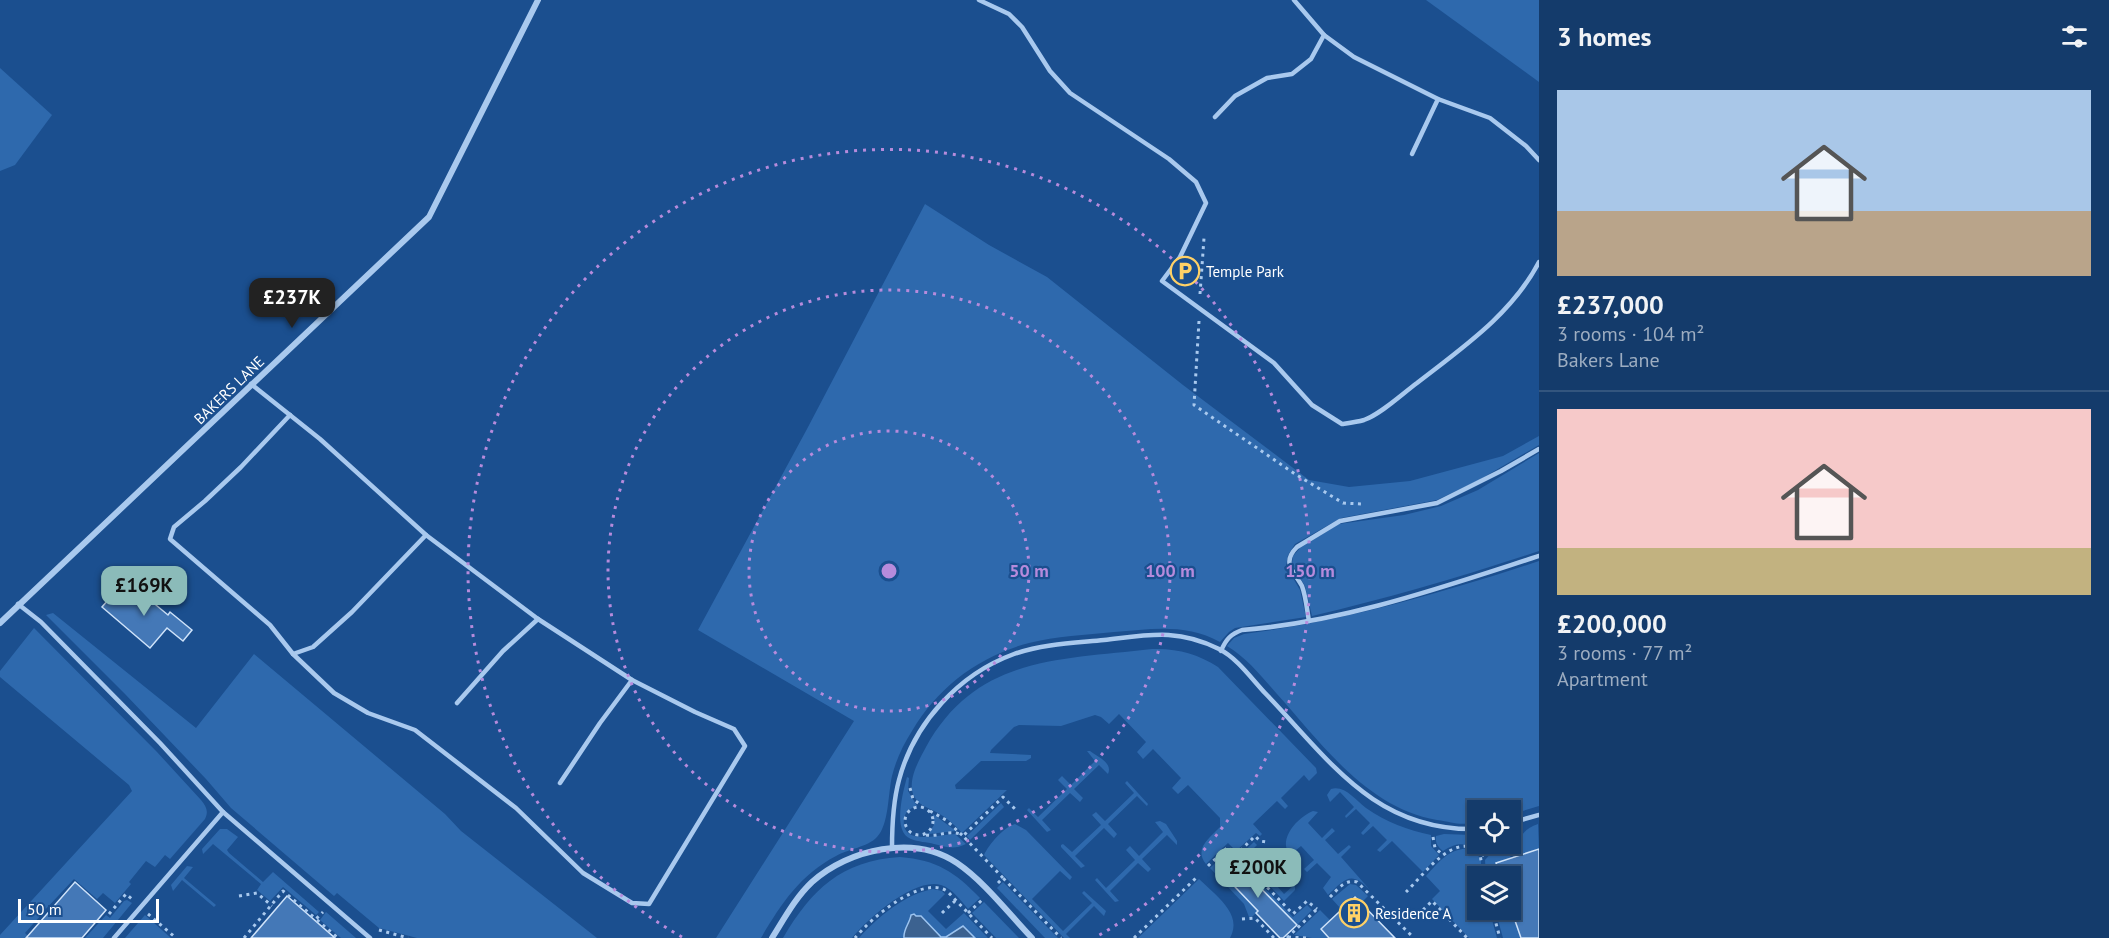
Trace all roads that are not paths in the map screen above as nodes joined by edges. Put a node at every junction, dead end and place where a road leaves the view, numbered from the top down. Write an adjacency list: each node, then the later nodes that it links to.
1 (538, 0): 10 (street, BAKERS LANE)
2 (979, 0): 9 (lane)
3 (1294, 0): 4 (lane)
4 (1324, 35): 5 (lane); 6 (lane)
5 (1438, 99): 7 (lane); 8 (lane)
6 (1215, 117)
7 (1412, 154)
8 (1539, 160)
9 (1539, 262)
10 (251, 384): 11 (lane); 15 (street, BAKERS LANE)
11 (290, 415): 13 (lane); 20 (lane)
12 (1539, 449): 17 (lane)
13 (426, 535): 16 (lane); 20 (lane)
14 (1539, 556): 17 (lane)
15 (18, 604): 18 (street, BAKERS LANE); 24 (lane)
16 (538, 619): 21 (lane); 22 (lane)
17 (1309, 621): 19 (lane)
18 (0, 623)
19 (1221, 651): 27 (lane); 28 (lane)
20 (293, 654): 21 (lane)
21 (632, 680): 23 (lane)
22 (457, 703)
23 (560, 783)
24 (223, 812): 29 (lane); 30 (lane)
25 (1539, 815): 26 (lane)
26 (1521, 821)
27 (1467, 828)
28 (892, 848): 31 (street); 32 (street)
29 (114, 938)
30 (370, 938)
31 (772, 938)
32 (1032, 938)

